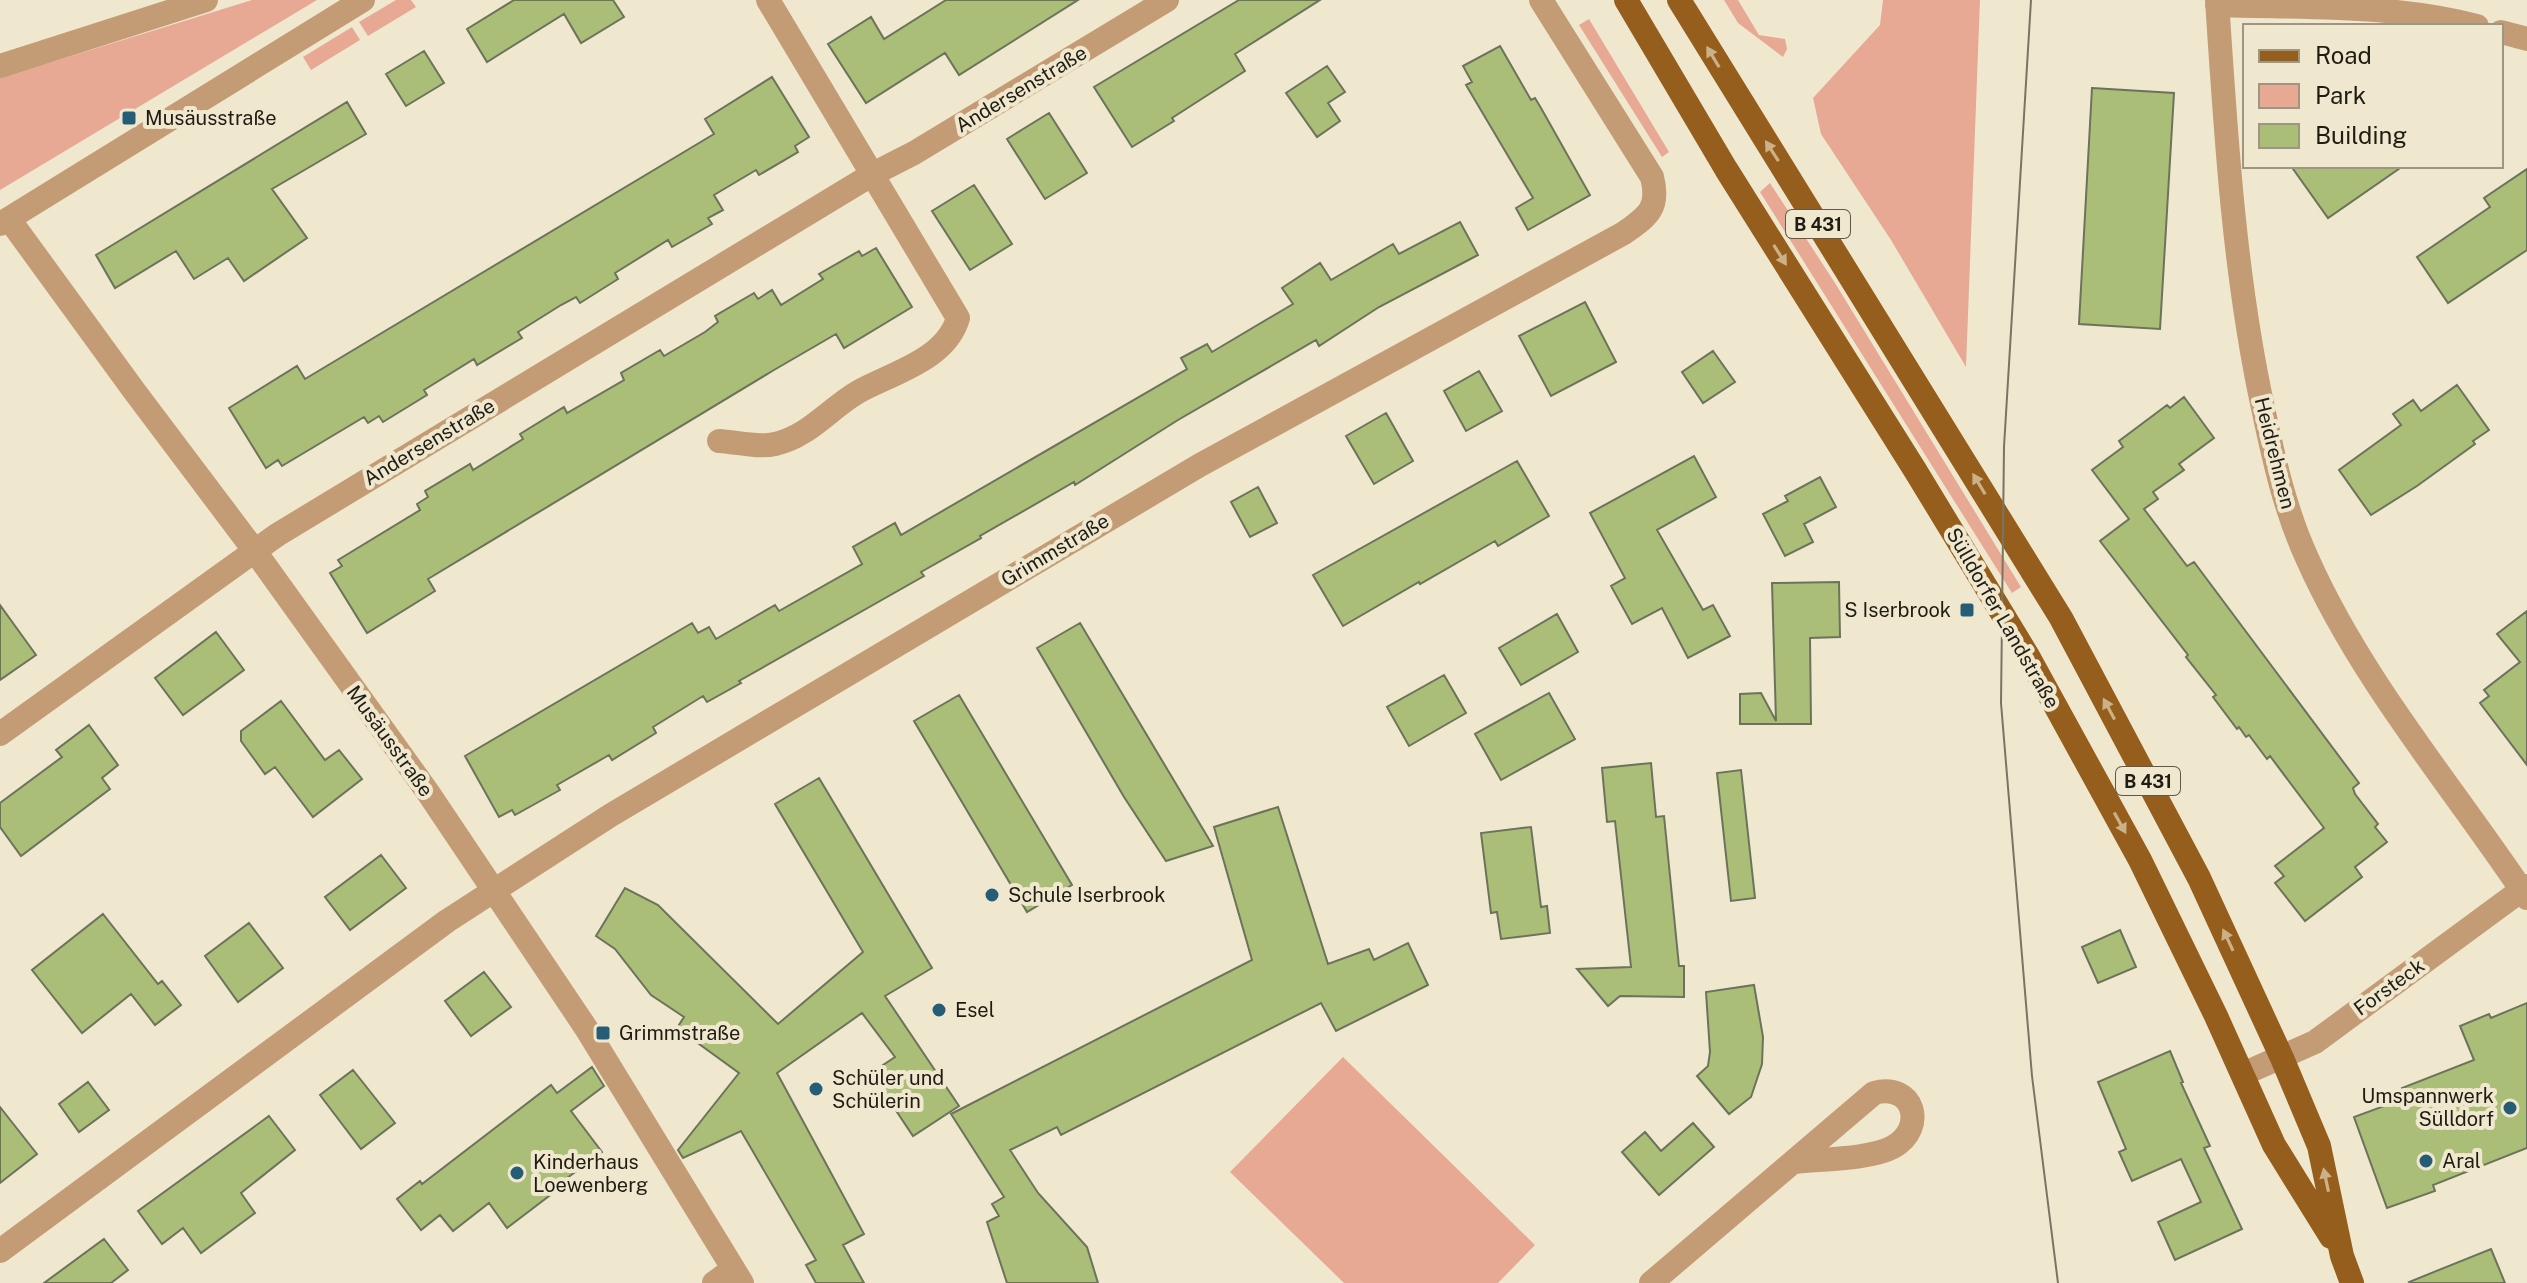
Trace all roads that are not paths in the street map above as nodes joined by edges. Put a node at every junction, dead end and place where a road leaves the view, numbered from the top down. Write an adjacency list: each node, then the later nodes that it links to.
1 (206, 0): 12 (street)
2 (363, 0): 14 (street)
3 (768, 0): 13 (street)
4 (1167, 0): 13 (street, Andersenstraße)
5 (1541, 0): 18 (street, Grimmstraße)
6 (1626, 0): 21 (main road, Sülldorfer Landstraße / B 431, one-way to 21)
7 (1679, 0): 20 (main road, Sülldorfer Landstraße / B 431, one-way to 7)
8 (2217, 2): 9 (street); 19 (street, Heidrehmen)
9 (2465, 24)
10 (2503, 33): 11 (street)
11 (2527, 39)
12 (2, 64)
13 (873, 174): 15 (street); 16 (street, Andersenstraße)
14 (4, 222): 16 (street, Musäusstraße)
15 (719, 441)
16 (254, 550): 17 (street, Andersenstraße); 18 (street, Musäusstraße)
17 (0, 734)
18 (493, 889): 23 (street, Grimmstraße); 25 (street, Musäusstraße)
19 (2525, 891): 20 (street, Forsteck)
20 (2282, 1058): 21 (street, Forsteck); 24 (main road, Sülldorfer Landstraße / B 431, one-way to 20)
21 (2243, 1074): 24 (main road, Sülldorfer Landstraße / B 431)
22 (1795, 1162): 26 (street)
23 (0, 1251)
24 (2342, 1256): 27 (main road, Sülldorfer Landstraße / B 431)
25 (730, 1278)
26 (1651, 1283)
27 (2352, 1283)

